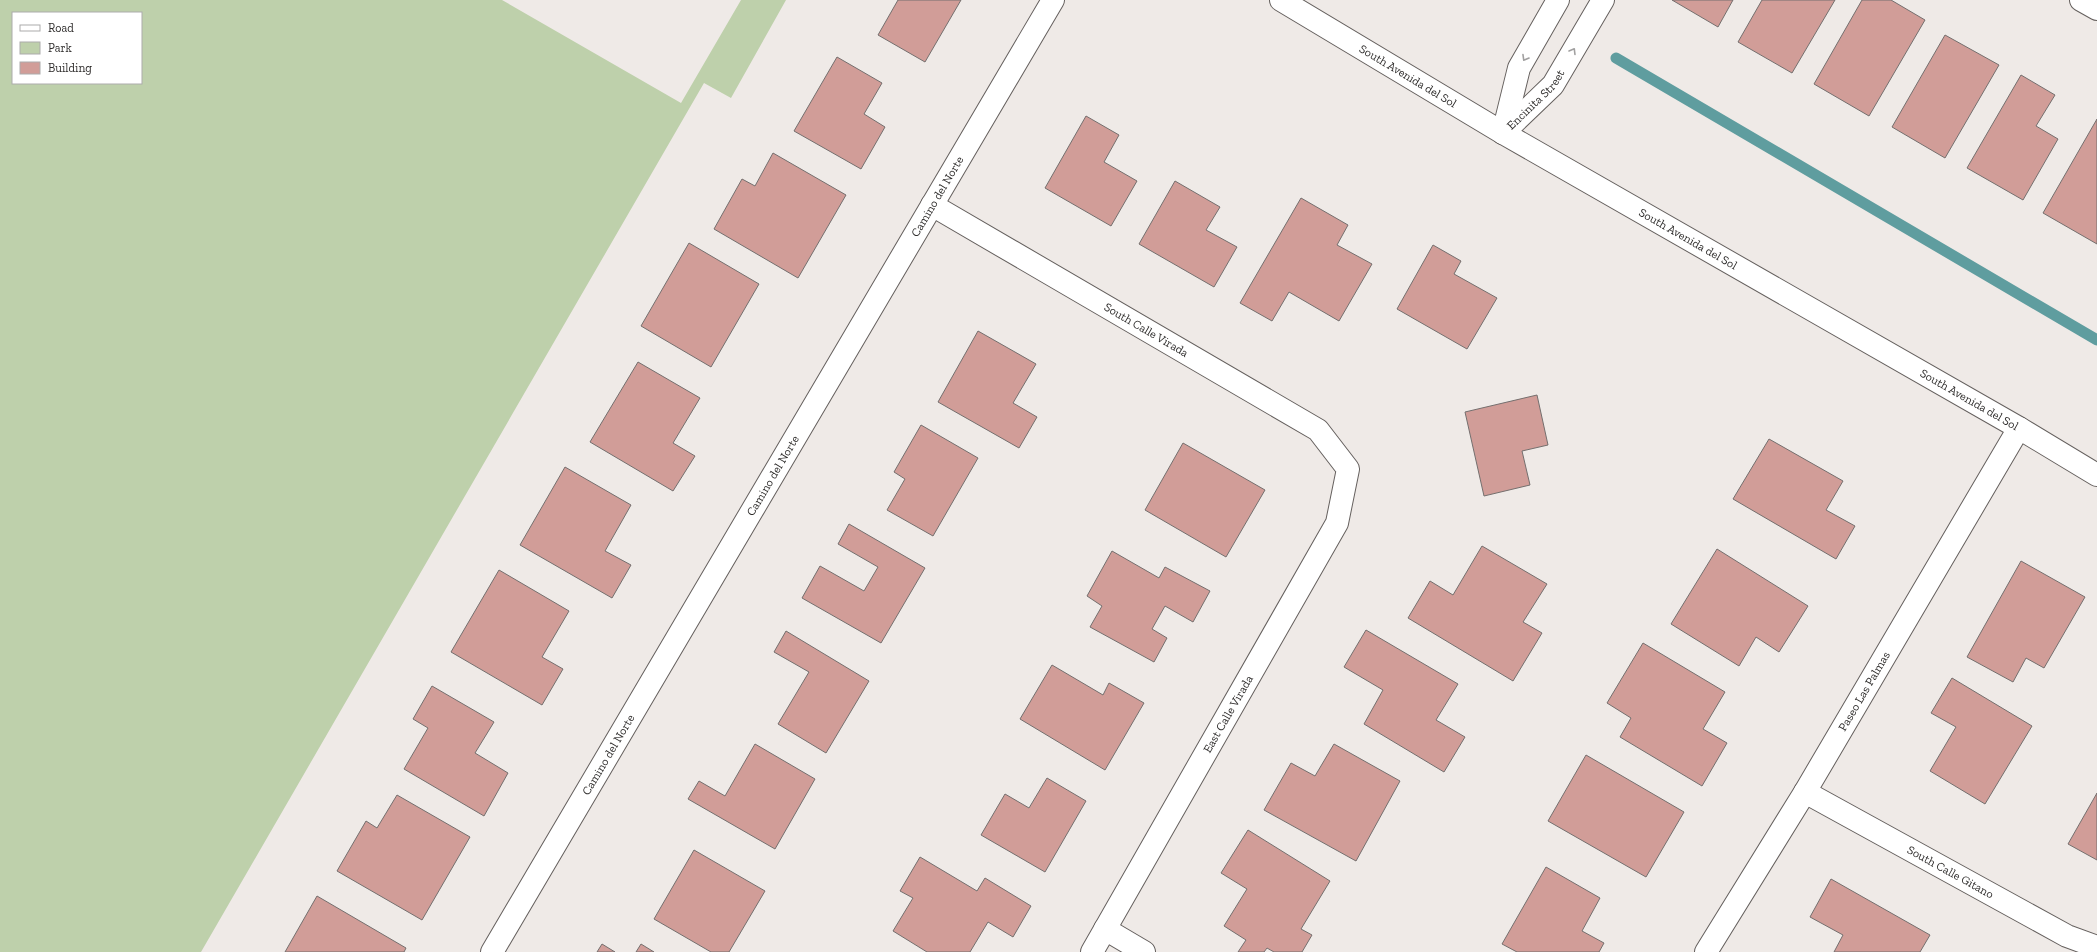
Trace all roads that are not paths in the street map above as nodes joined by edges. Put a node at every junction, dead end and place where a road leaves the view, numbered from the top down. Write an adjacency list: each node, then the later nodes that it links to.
1 (1053, 0): 8 (street, Camino del Norte)
2 (1281, 0): 7 (street, South Avenida del Sol)
3 (1558, 0): 7 (street, Encinita Street, one-way to 7)
4 (1603, 0): 7 (street, Encinita Street, one-way to 4)
5 (2081, 0): 6 (street)
6 (2097, 9)
7 (1503, 133): 9 (street, South Avenida del Sol)
8 (932, 205): 10 (street, South Calle Virada); 15 (street, Camino del Norte)
9 (2019, 428): 11 (street, South Avenida del Sol); 12 (street, Paseo Las Palmas)
10 (1348, 469): 13 (street, East Calle Virada)
11 (2097, 475)
12 (1805, 792): 14 (street, South Calle Gitano); 18 (street, Paseo Las Palmas)
13 (1105, 929): 16 (street, East Calle Virada); 17 (street)
14 (2097, 947)
15 (492, 952)
16 (1092, 952)
17 (1144, 952)
18 (1706, 952)

